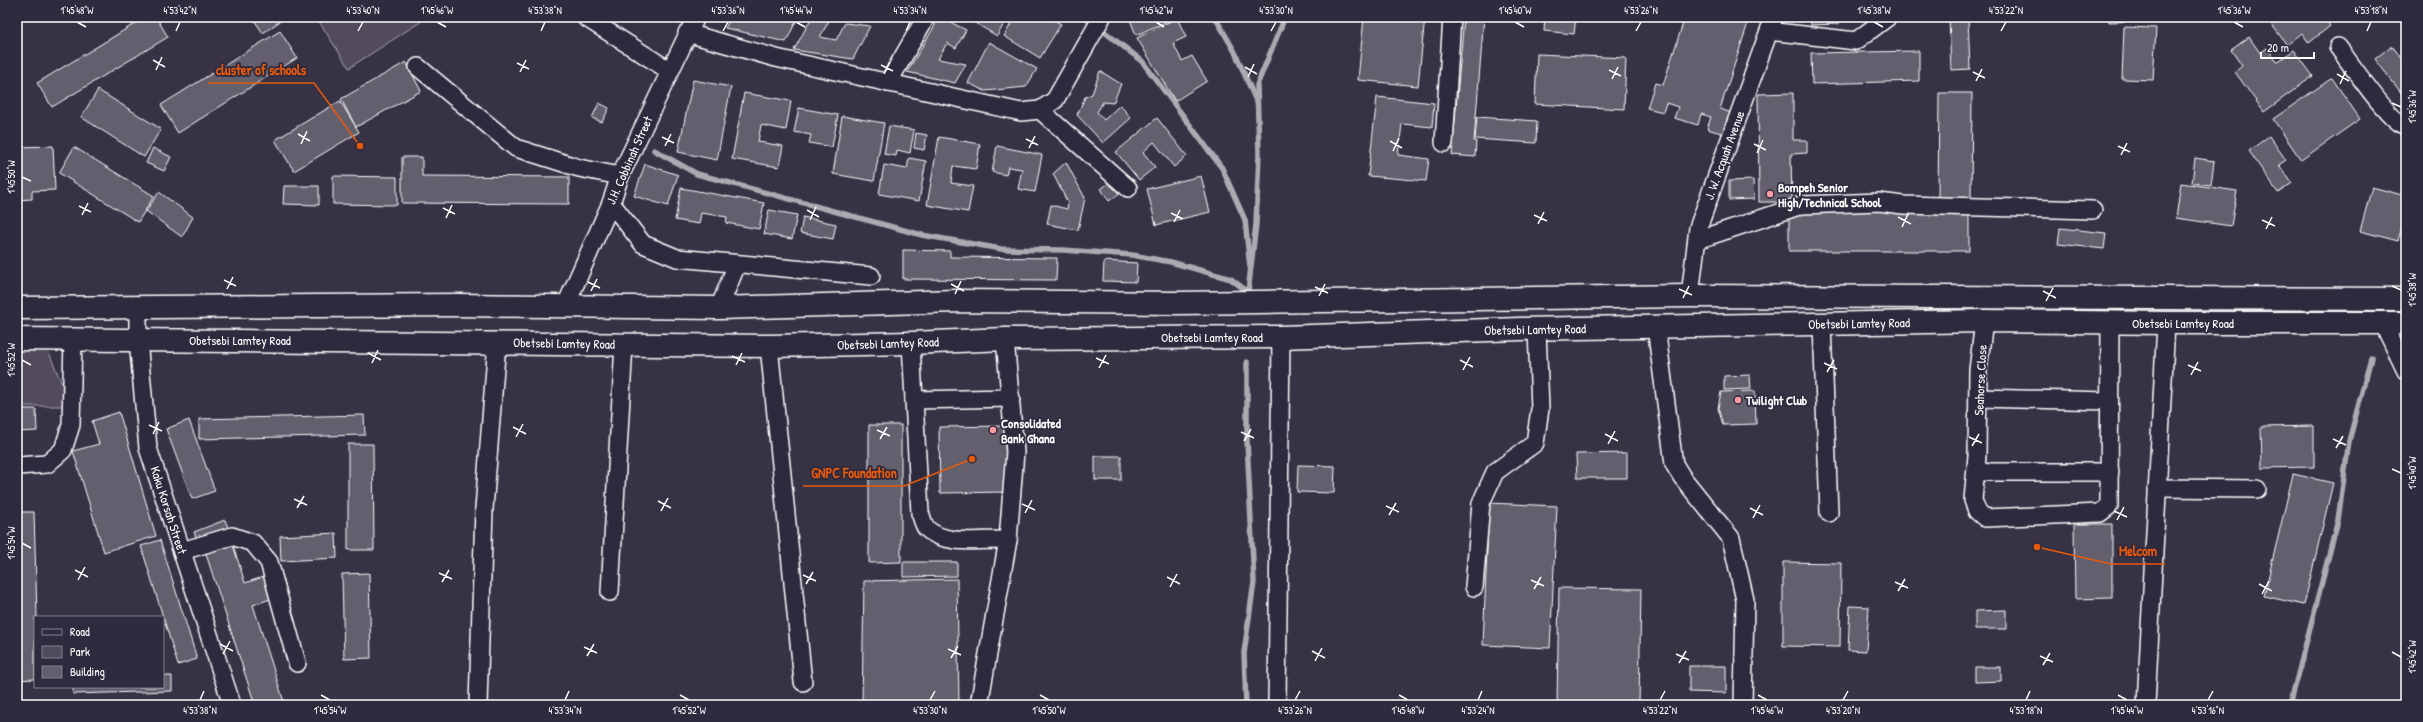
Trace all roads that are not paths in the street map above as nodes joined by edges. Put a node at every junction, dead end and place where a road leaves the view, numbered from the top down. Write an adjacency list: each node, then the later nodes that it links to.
1 (585, 17): 11 (street)
2 (696, 17): 8 (street, J.H. Cobbinah Street)
3 (926, 17): 12 (street)
4 (1102, 17): 13 (street)
5 (1452, 17): 15 (street)
6 (1888, 17): 7 (street)
7 (1771, 24): 20 (street, J. W. Acquah Avenue)
8 (687, 33): 11 (street, J.H. Cobbinah Street); 12 (street)
9 (2338, 47): 14 (street)
10 (418, 68): 16 (street)
11 (670, 71): 16 (street, J.H. Cobbinah Street)
12 (888, 83): 13 (street)
13 (1040, 110): 17 (street)
14 (2406, 126)
15 (1444, 144)
16 (620, 176): 18 (street, J.H. Cobbinah Street)
17 (1128, 188)
18 (611, 203): 21 (street); 25 (street, J.H. Cobbinah Street)
19 (2093, 210): 20 (street)
20 (1697, 240): 23 (street, J. W. Acquah Avenue)
21 (737, 264): 22 (street); 28 (street)
22 (871, 276)
23 (1690, 296): 24 (main road, Obetsebi Lamtey Road); 28 (main road, Obetsebi Lamtey Road)
24 (2406, 299)
25 (566, 305): 27 (main road, Obetsebi Lamtey Road); 28 (main road, Obetsebi Lamtey Road)
26 (17, 308): 27 (main road, Obetsebi Lamtey Road)
27 (138, 308): 41 (street, Kaku Korsah Street)
28 (718, 308)
29 (1984, 321): 30 (main road, Obetsebi Lamtey Road); 33 (main road, Obetsebi Lamtey Road); 48 (street, Seahorse Close)
30 (2110, 323): 34 (main road, Obetsebi Lamtey Road); 50 (street)
31 (2383, 323): 32 (main road, Obetsebi Lamtey Road); 34 (main road, Obetsebi Lamtey Road); 46 (street)
32 (2406, 323)
33 (1822, 324): 35 (main road, Obetsebi Lamtey Road); 56 (street)
34 (2166, 324): 54 (street)
35 (1656, 327): 36 (main road, Obetsebi Lamtey Road); 67 (street)
36 (1537, 329): 37 (main road, Obetsebi Lamtey Road); 59 (street)
37 (1281, 337): 39 (main road, Obetsebi Lamtey Road); 66 (street)
38 (73, 338): 40 (main road, Obetsebi Lamtey Road); 41 (main road, Obetsebi Lamtey Road); 51 (street)
39 (1005, 338): 43 (main road, Obetsebi Lamtey Road); 47 (street)
40 (17, 339)
41 (138, 340): 42 (main road, Obetsebi Lamtey Road); 58 (street, Kaku Korsah Street)
42 (497, 342): 44 (main road, Obetsebi Lamtey Road); 64 (street)
43 (911, 343): 45 (main road, Obetsebi Lamtey Road); 49 (street)
44 (624, 344): 45 (main road, Obetsebi Lamtey Road); 60 (street)
45 (769, 346): 62 (street)
46 (2406, 371)
47 (1011, 398): 49 (street); 57 (street)
48 (1978, 398): 50 (street); 52 (street, Seahorse Close)
49 (914, 400): 57 (street)
50 (2109, 401): 53 (street)
51 (17, 466)
52 (1977, 472): 53 (street); 53 (street, Seahorse Close)
53 (2110, 472)
54 (2158, 488): 55 (street); 68 (street)
55 (2257, 489)
56 (1829, 513)
57 (1008, 540): 65 (street)
58 (182, 552): 61 (street); 63 (street, Kaku Korsah Street)
59 (1474, 587)
60 (610, 592)
61 (297, 663)
62 (803, 682)
63 (232, 705)
64 (478, 705)
65 (979, 705)
66 (1278, 705)
67 (1743, 705)
68 (2146, 705)

